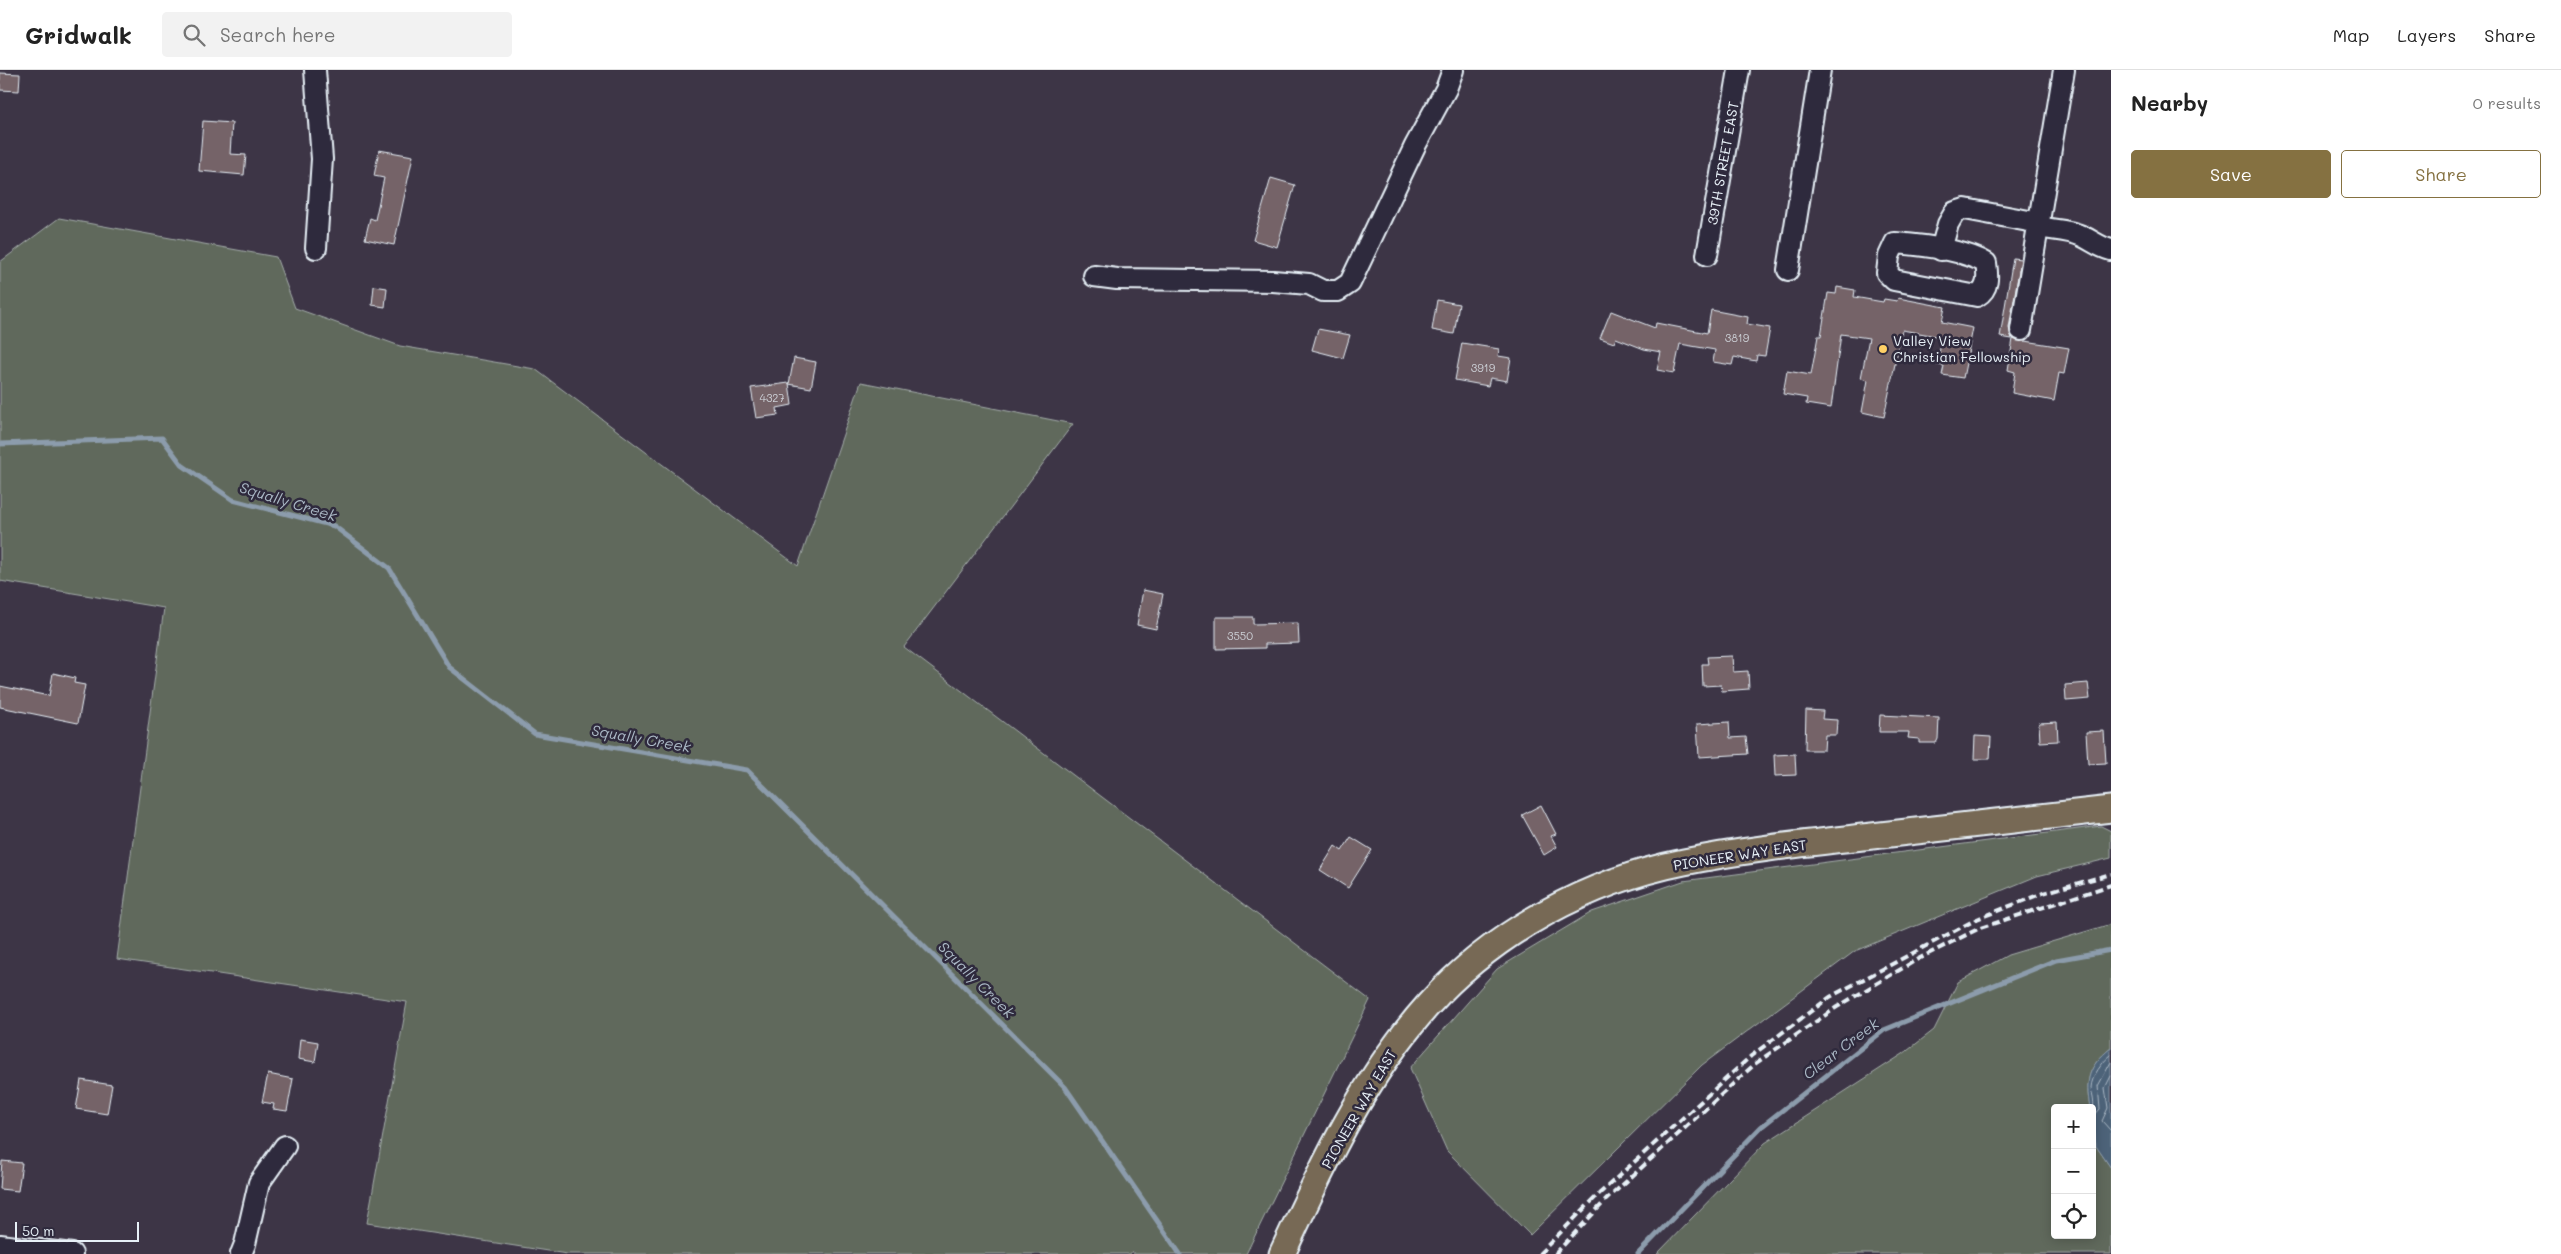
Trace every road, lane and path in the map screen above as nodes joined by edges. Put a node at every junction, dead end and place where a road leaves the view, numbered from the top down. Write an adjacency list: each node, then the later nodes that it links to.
1 (315, 70): 7 (street)
2 (1453, 70): 12 (street)
3 (1739, 70): 10 (street, 39TH STREET EAST)
4 (1820, 70): 11 (street)
5 (2064, 70): 6 (street)
6 (2038, 225): 8 (street); 9 (street); 13 (street)
7 (316, 248)
8 (1942, 250): 8 (street)
9 (2111, 250)
10 (1707, 255)
11 (1788, 270)
12 (1094, 276)
13 (2021, 330)
14 (2111, 810): 19 (main road, PIONEER WAY EAST)
15 (284, 1146): 18 (street)
16 (0, 1245): 17 (street)
17 (72, 1254)
18 (241, 1254)
19 (1282, 1254)

